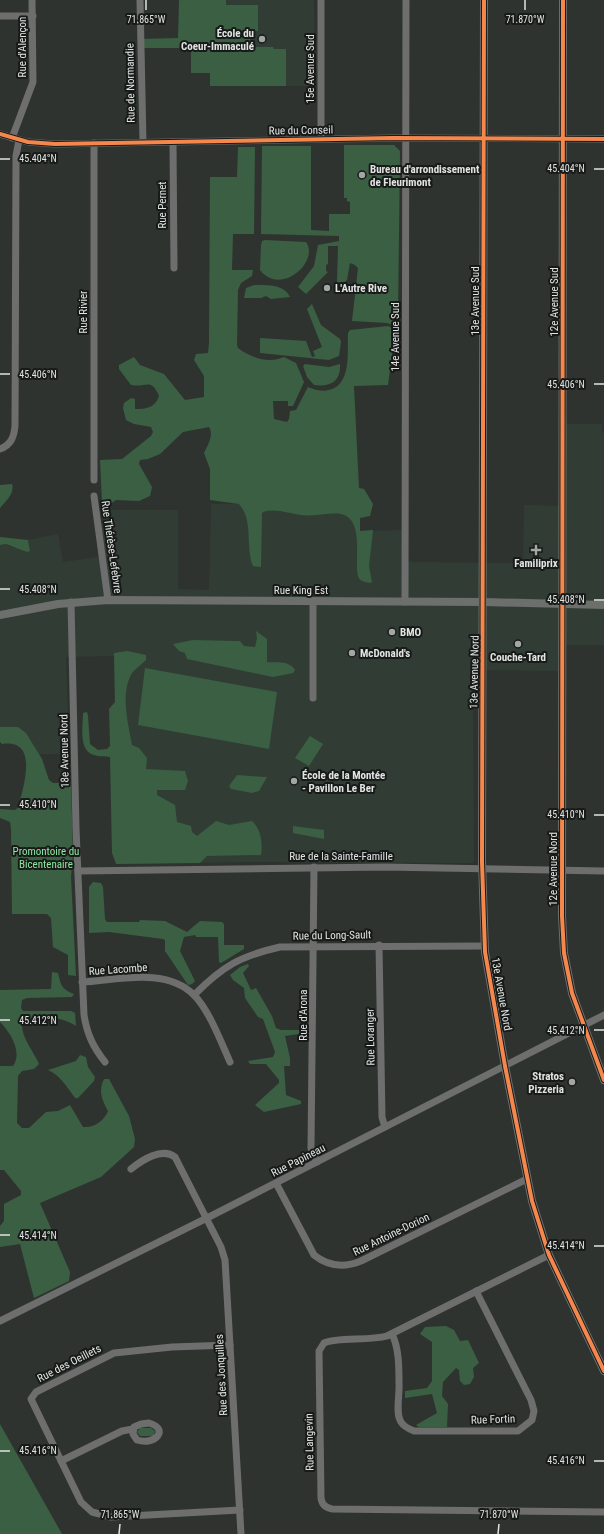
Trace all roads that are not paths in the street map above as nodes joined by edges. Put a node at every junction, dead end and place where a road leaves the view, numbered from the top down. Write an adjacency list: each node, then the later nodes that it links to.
1 (32, 0): 8 (street, Rue d'Alençon)
2 (140, 0): 17 (street, Rue de Normandie)
3 (321, 0): 11 (street, 15e Avenue Sud)
4 (406, 0): 12 (street, 14e Avenue Sud)
5 (484, 0): 13 (main road, 13e Avenue Sud)
6 (563, 0): 14 (main road, 12e Avenue Sud)
7 (0, 16): 8 (street)
8 (33, 16): 10 (street, Rue d'Alençon)
9 (0, 134): 10 (street, Rue du Conseil)
10 (12, 138): 16 (street, Rue du Conseil)
11 (321, 138): 12 (street, Rue du Conseil); 18 (street, Rue du Conseil)
12 (406, 138): 13 (street, Rue du Conseil); 27 (street, 14e Avenue Sud)
13 (484, 138): 14 (street, Rue du Conseil); 28 (main road, 13e Avenue Sud)
14 (563, 139): 15 (street, Rue du Conseil); 29 (main road, 12e Avenue Sud)
15 (604, 139)
16 (19, 140): 19 (street, Rue du Conseil); 21 (street)
17 (143, 142): 18 (street, Rue du Conseil); 19 (street, Rue du Conseil)
18 (173, 142): 20 (street, Rue Pernet)
19 (94, 143): 22 (street, Rue Rivier)
20 (174, 268)
21 (0, 449)
22 (94, 480)
23 (94, 496): 24 (street, Rue Thérèse-Lefebvre)
24 (108, 600): 25 (main road, Rue King Est); 26 (main road, Rue King Est)
25 (313, 601): 27 (main road, Rue King Est); 32 (street)
26 (71, 602): 31 (main road, Rue King Est); 35 (street, 18e Avenue Nord)
27 (405, 602): 28 (main road, Rue King Est)
28 (484, 602): 29 (main road, Rue King Est); 34 (main road, 13e Avenue Nord)
29 (562, 604): 30 (main road, Rue King Est); 36 (main road, 12e Avenue Nord)
30 (604, 605)
31 (0, 615)
32 (313, 698)
33 (314, 867): 34 (street, Rue de la Sainte-Famille); 35 (street, Rue de la Sainte-Famille); 39 (street, Rue d'Arona)
34 (482, 869): 36 (street, Rue de la Sainte-Famille); 40 (main road, 13e Avenue Nord)
35 (78, 871): 41 (street, 18e Avenue Nord)
36 (562, 871): 37 (street, Rue de la Sainte-Famille); 44 (main road, 12e Avenue Nord)
37 (604, 871)
38 (379, 945): 39 (street, Rue du Long-Sault); 40 (street, Rue du Long-Sault); 49 (street, Rue Loranger)
39 (314, 946): 42 (street, Rue du Long-Sault); 50 (street, Rue d'Arona)
40 (484, 946): 47 (main road, 13e Avenue Nord)
41 (82, 982): 42 (street, Rue Lacombe); 45 (street, 18e Avenue Nord)
42 (194, 995): 46 (street, Rue Lacombe)
43 (604, 1015): 44 (street, Rue Papineau)
44 (583, 1024): 47 (street, Rue Papineau); 48 (main road, 12e Avenue Nord)
45 (104, 1062)
46 (230, 1062)
47 (505, 1066): 49 (street, Rue Papineau); 52 (main road, 13e Avenue Nord)
48 (604, 1080)
49 (385, 1127): 50 (street, Rue Papineau)
50 (317, 1162): 53 (street, Rue Papineau)
51 (131, 1169): 54 (street, Rue des Jonquilles)
52 (527, 1179): 53 (street, Rue Antoine-Dorion); 55 (main road, 13e Avenue Nord)
53 (276, 1183): 54 (street, Rue Papineau)
54 (207, 1218): 57 (street, Rue Papineau); 59 (street, Rue des Jonquilles)
55 (549, 1255): 56 (street, Rue Langevin); 60 (main road, 13e Avenue Nord)
56 (476, 1291): 58 (street, Rue Langevin); 58 (street, Rue Fortin)
57 (0, 1321)
58 (392, 1334): 64 (street, Rue Langevin)
59 (230, 1345): 62 (street, Rue des Oeillets); 63 (street, Rue des Jonquilles)
60 (604, 1371)
61 (133, 1430): 62 (street)
62 (61, 1462): 63 (street, Rue des Oeillets)
63 (240, 1510): 65 (street, Rue des Jonquilles)
64 (604, 1512)
65 (241, 1534)

